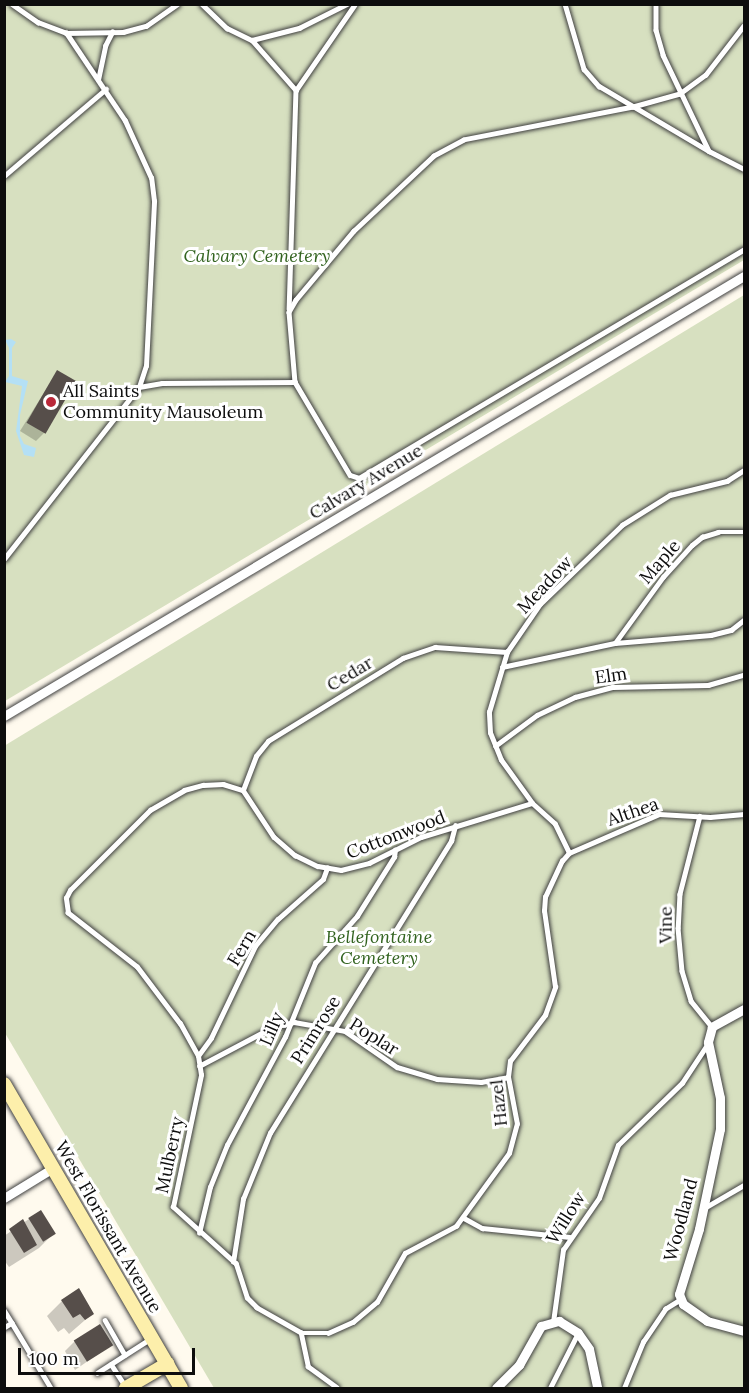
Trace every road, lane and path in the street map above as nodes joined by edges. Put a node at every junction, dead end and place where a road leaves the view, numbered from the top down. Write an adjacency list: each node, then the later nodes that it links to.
1 (12, 4): 10 (lane)
2 (177, 4): 9 (lane)
3 (202, 4): 11 (lane)
4 (347, 4): 11 (lane)
5 (355, 4): 14 (lane)
6 (565, 4): 16 (lane)
7 (656, 4): 15 (lane)
8 (744, 26): 15 (lane)
9 (112, 32): 10 (lane); 12 (lane)
10 (66, 33): 12 (lane)
11 (252, 40): 14 (lane)
12 (99, 80): 13 (lane)
13 (106, 89): 19 (lane); 24 (lane)
14 (296, 90): 22 (lane)
15 (680, 94): 16 (lane); 17 (lane)
16 (633, 107): 17 (lane); 22 (lane)
17 (709, 151): 18 (lane)
18 (744, 169)
19 (4, 176)
20 (744, 249): 23 (lane)
21 (744, 276): 33 (street, Calvary Avenue)
22 (289, 312): 23 (lane)
23 (295, 382): 24 (lane)
24 (139, 387): 27 (lane)
25 (744, 470): 30 (lane, Meadow)
26 (744, 532): 29 (lane, Maple)
27 (4, 559)
28 (744, 620): 29 (lane)
29 (615, 643): 31 (lane)
30 (507, 652): 31 (lane, Meadow); 35 (lane, Cedar)
31 (502, 667): 34 (lane, Meadow)
32 (744, 675): 34 (lane, Elm)
33 (4, 716)
34 (495, 746): 36 (lane, Meadow)
35 (243, 790): 42 (lane, Cottonwood); 48 (lane, Mulberry)
36 (532, 803): 39 (lane, Cottonwood); 41 (lane, Meadow)
37 (744, 814): 38 (lane, Althea)
38 (700, 816): 41 (lane, Althea); 45 (lane, Vine)
39 (455, 826): 40 (lane, Cottonwood); 46 (lane, Primrose)
40 (395, 850): 42 (lane, Cottonwood); 44 (lane, Lilly)
41 (569, 853): 50 (lane, Hazel)
42 (327, 868): 48 (lane, Fern)
43 (744, 1009): 45 (street)
44 (290, 1023): 46 (lane, Poplar); 49 (lane, Poplar); 57 (lane, Lilly)
45 (712, 1027): 47 (street)
46 (333, 1028): 50 (lane, Poplar); 59 (lane, Primrose)
47 (708, 1042): 55 (street, Woodland); 58 (lane, Willow)
48 (198, 1056): 49 (lane, Mulberry)
49 (199, 1066): 57 (lane, Mulberry)
50 (508, 1077): 56 (lane, Hazel)
51 (4, 1084): 52 (main road, West Florissant Avenue)
52 (53, 1168): 54 (street); 69 (main road, West Florissant Avenue)
53 (744, 1185): 55 (lane)
54 (4, 1198)
55 (703, 1208): 60 (street, Woodland)
56 (464, 1218): 58 (lane); 67 (lane, Hazel)
57 (199, 1233): 59 (lane, Mulberry)
58 (570, 1237): 63 (lane, Willow)
59 (233, 1262): 67 (lane, Mulberry)
60 (681, 1299): 66 (street); 81 (lane)
61 (4, 1310): 64 (lane)
62 (105, 1320): 70 (lane)
63 (553, 1322): 68 (street); 78 (street)
64 (12, 1323): 65 (lane); 76 (lane)
65 (4, 1328)
66 (744, 1331)
67 (301, 1333): 77 (lane)
68 (578, 1333): 79 (lane); 80 (street)
69 (151, 1338): 70 (lane); 72 (main road, West Florissant Avenue)
70 (125, 1355): 71 (lane)
71 (111, 1364): 73 (lane); 75 (lane)
72 (166, 1364): 74 (main road, West Florissant Avenue); 75 (main road)
73 (97, 1373)
74 (177, 1387)
75 (126, 1388)
76 (51, 1389)
77 (337, 1389)
78 (496, 1389)
79 (550, 1389)
80 (597, 1389)
81 (624, 1389)

